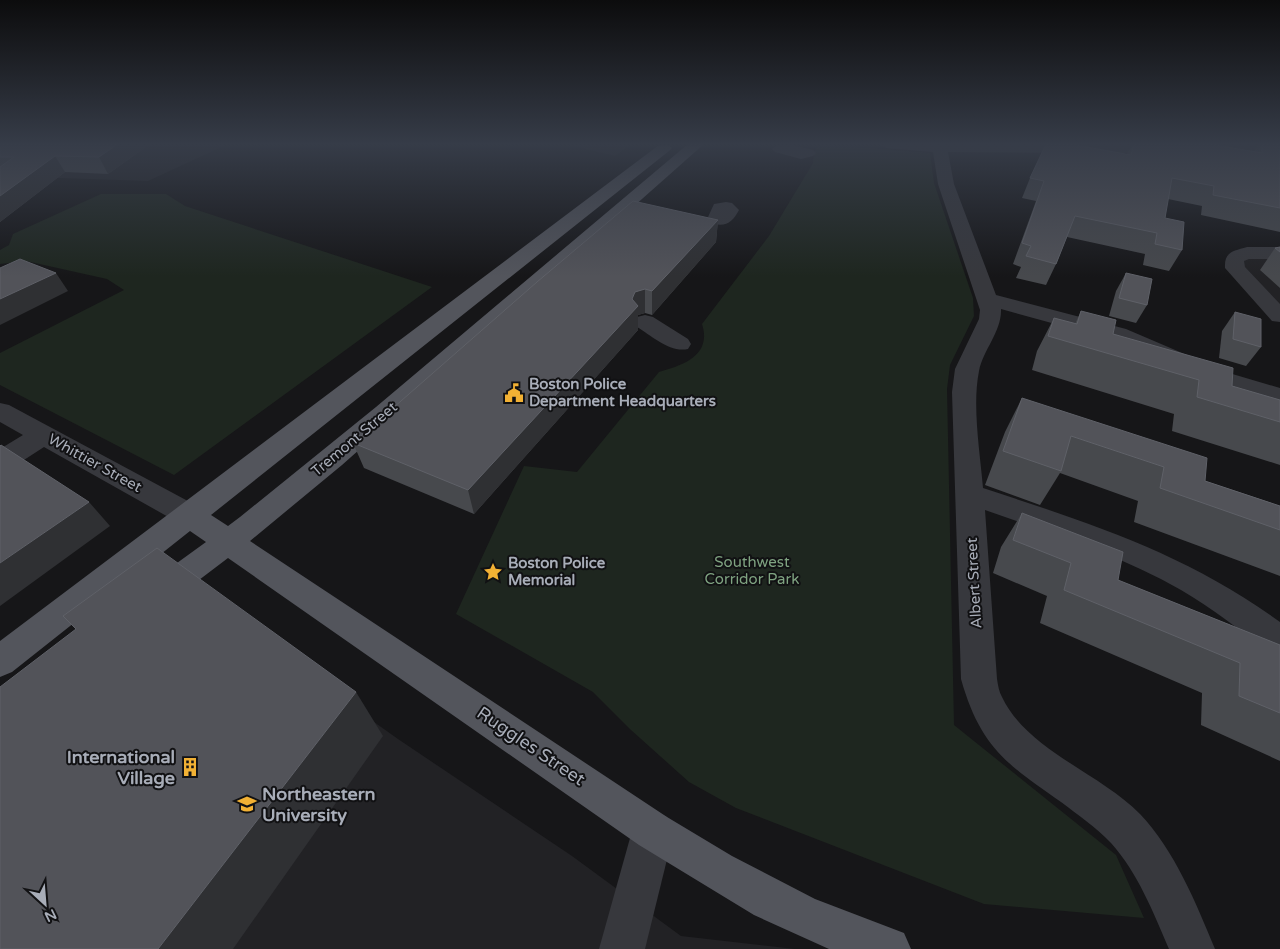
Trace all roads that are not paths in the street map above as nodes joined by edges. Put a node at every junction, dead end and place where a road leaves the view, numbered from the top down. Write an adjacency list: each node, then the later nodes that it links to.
1 (611, 188): 14 (main road)
2 (643, 188): 15 (main road, Tremont Street)
3 (948, 188): 5 (street, Albert Street)
4 (1280, 253): 6 (street)
5 (988, 299): 9 (street); 13 (street, Albert Street)
6 (1280, 316)
7 (645, 322): 8 (street)
8 (680, 344)
9 (1280, 396)
10 (0, 411): 11 (street, Whittier Street)
11 (43, 435): 12 (street); 14 (street, Whittier Street)
12 (0, 462)
13 (970, 494): 17 (street); 22 (street, Albert Street)
14 (189, 515): 15 (main road, Ruggles Street); 18 (main road)
15 (228, 541): 16 (main road, Tremont Street); 19 (main road, Ruggles Street)
16 (138, 610)
17 (1280, 641)
18 (0, 660)
19 (653, 831): 20 (street); 21 (main road, Ruggles Street)
20 (622, 949)
21 (888, 949)
22 (1192, 949)

